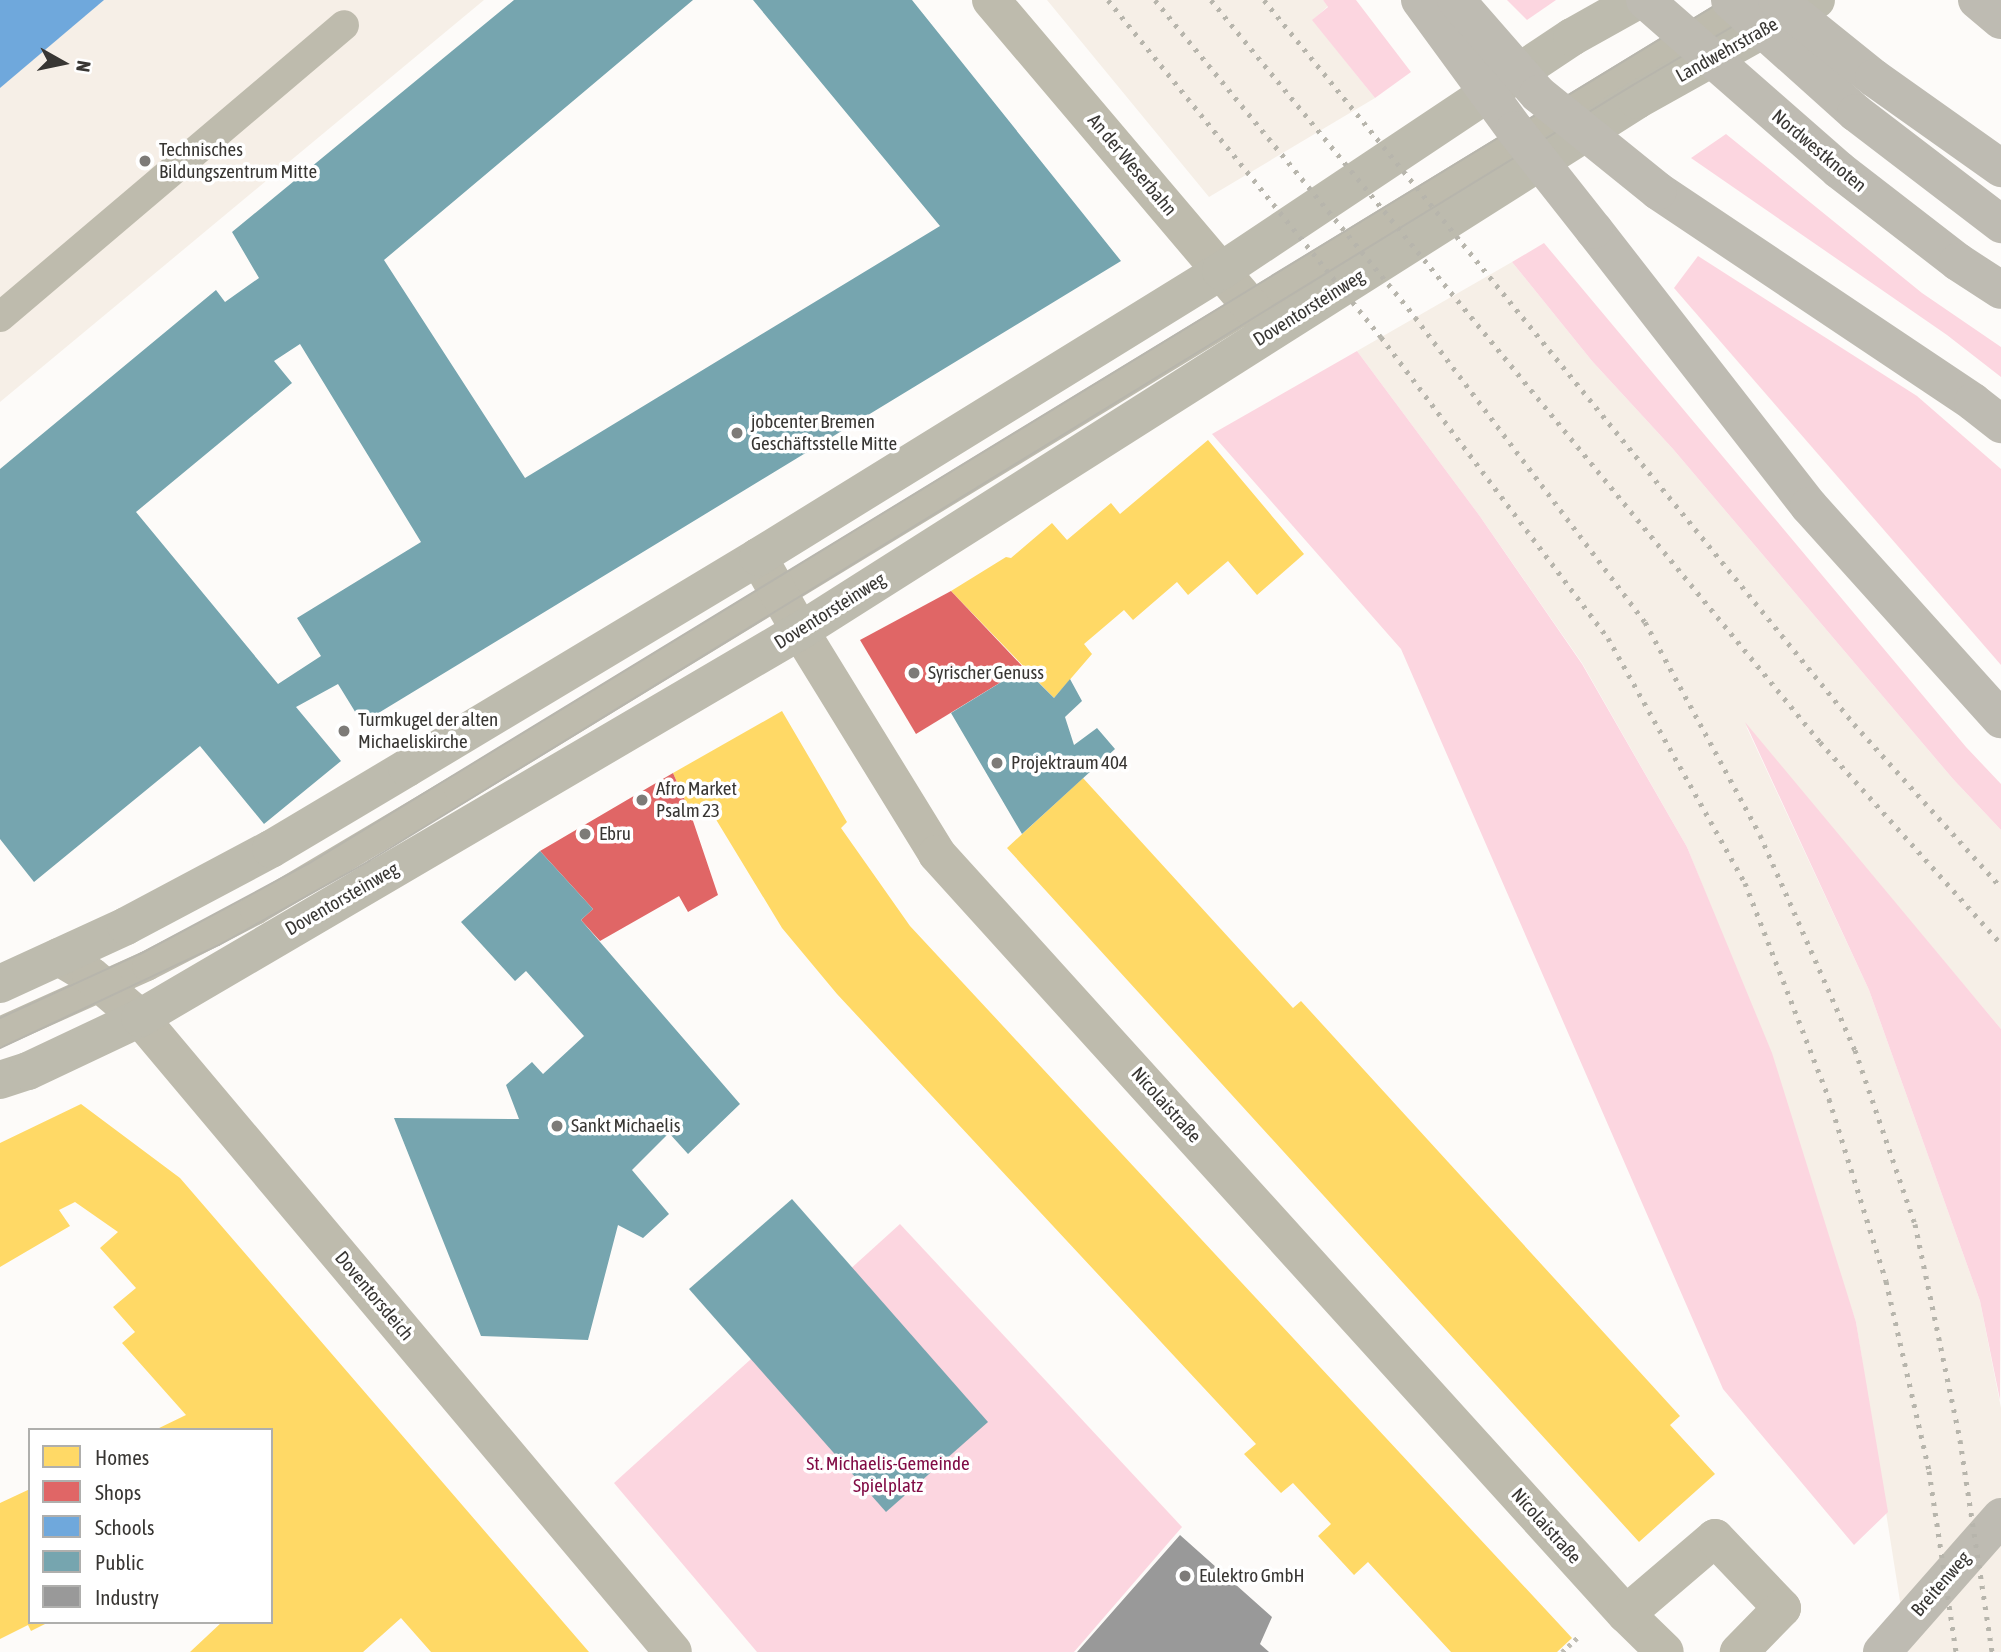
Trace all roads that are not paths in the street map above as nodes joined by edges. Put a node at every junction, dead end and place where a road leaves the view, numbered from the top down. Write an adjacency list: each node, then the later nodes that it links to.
1 (991, 0): 16 (street, An der Weserbahn)
2 (1420, 0): 24 (highway, bridge)
3 (1456, 0): 20 (highway, bridge)
4 (1638, 0): 16 (street)
5 (1645, 0): 17 (highway, Nordwestknoten, bridge)
6 (1730, 0): 15 (highway, bridge)
7 (1751, 0): 19 (lane)
8 (1777, 0): 14 (highway, bridge)
9 (1816, 0): 13 (street, Landwehrstraße)
10 (1977, 0): 11 (highway)
11 (2001, 20)
12 (344, 25): 18 (lane)
13 (1637, 100): 19 (street, Doventorsteinweg)
14 (2001, 168)
15 (2001, 224)
16 (1221, 271): 19 (street, An der Weserbahn); 21 (street)
17 (2001, 290)
18 (0, 317)
19 (1261, 318): 22 (lane); 23 (street, Doventorsteinweg)
20 (2001, 424)
21 (758, 557): 22 (street, Nicolaistraße); 25 (street)
22 (778, 593): 23 (street, Nicolaistraße); 27 (lane)
23 (800, 631): 28 (street, Doventorsteinweg); 32 (street, Nicolaistraße)
24 (2001, 719)
25 (59, 957): 26 (street); 27 (street, Doventorsdeich)
26 (0, 984)
27 (103, 986): 28 (street, Doventorsdeich); 29 (lane)
28 (140, 1018): 30 (street, Doventorsteinweg); 33 (street, Doventorsdeich)
29 (0, 1032)
30 (0, 1080)
31 (2001, 1517): 36 (highway, Breitenweg)
32 (1626, 1614): 34 (street, Nicolaistraße); 35 (street)
33 (673, 1652)
34 (1665, 1652)
35 (1740, 1652)
36 (1882, 1652)

